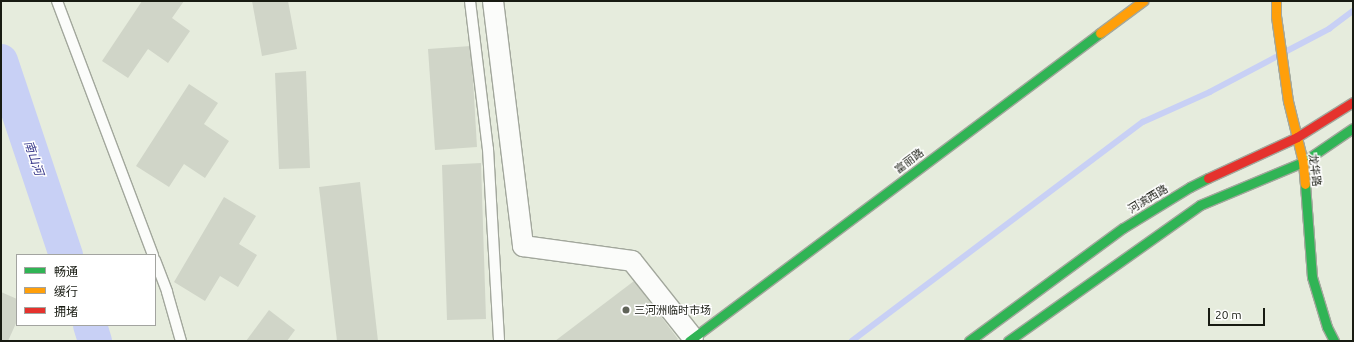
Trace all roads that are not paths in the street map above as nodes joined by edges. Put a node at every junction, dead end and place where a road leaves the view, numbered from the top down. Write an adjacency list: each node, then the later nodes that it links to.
1 (57, 1): 10 (lane)
2 (470, 1): 14 (lane)
3 (493, 1): 12 (street)
4 (1143, 1): 12 (street, 富丽路)
5 (1276, 1): 8 (street, 龙华路)
6 (1353, 102): 8 (street, 河滨西路)
7 (1353, 128): 9 (street)
8 (1297, 137): 9 (street, 龙华路); 15 (street, 河滨西路)
9 (1304, 162): 16 (street); 17 (street, 龙华路)
10 (153, 254)
11 (156, 263): 13 (lane)
12 (691, 339)
13 (181, 341)
14 (500, 341)
15 (970, 341)
16 (1008, 341)
17 (1334, 341)

